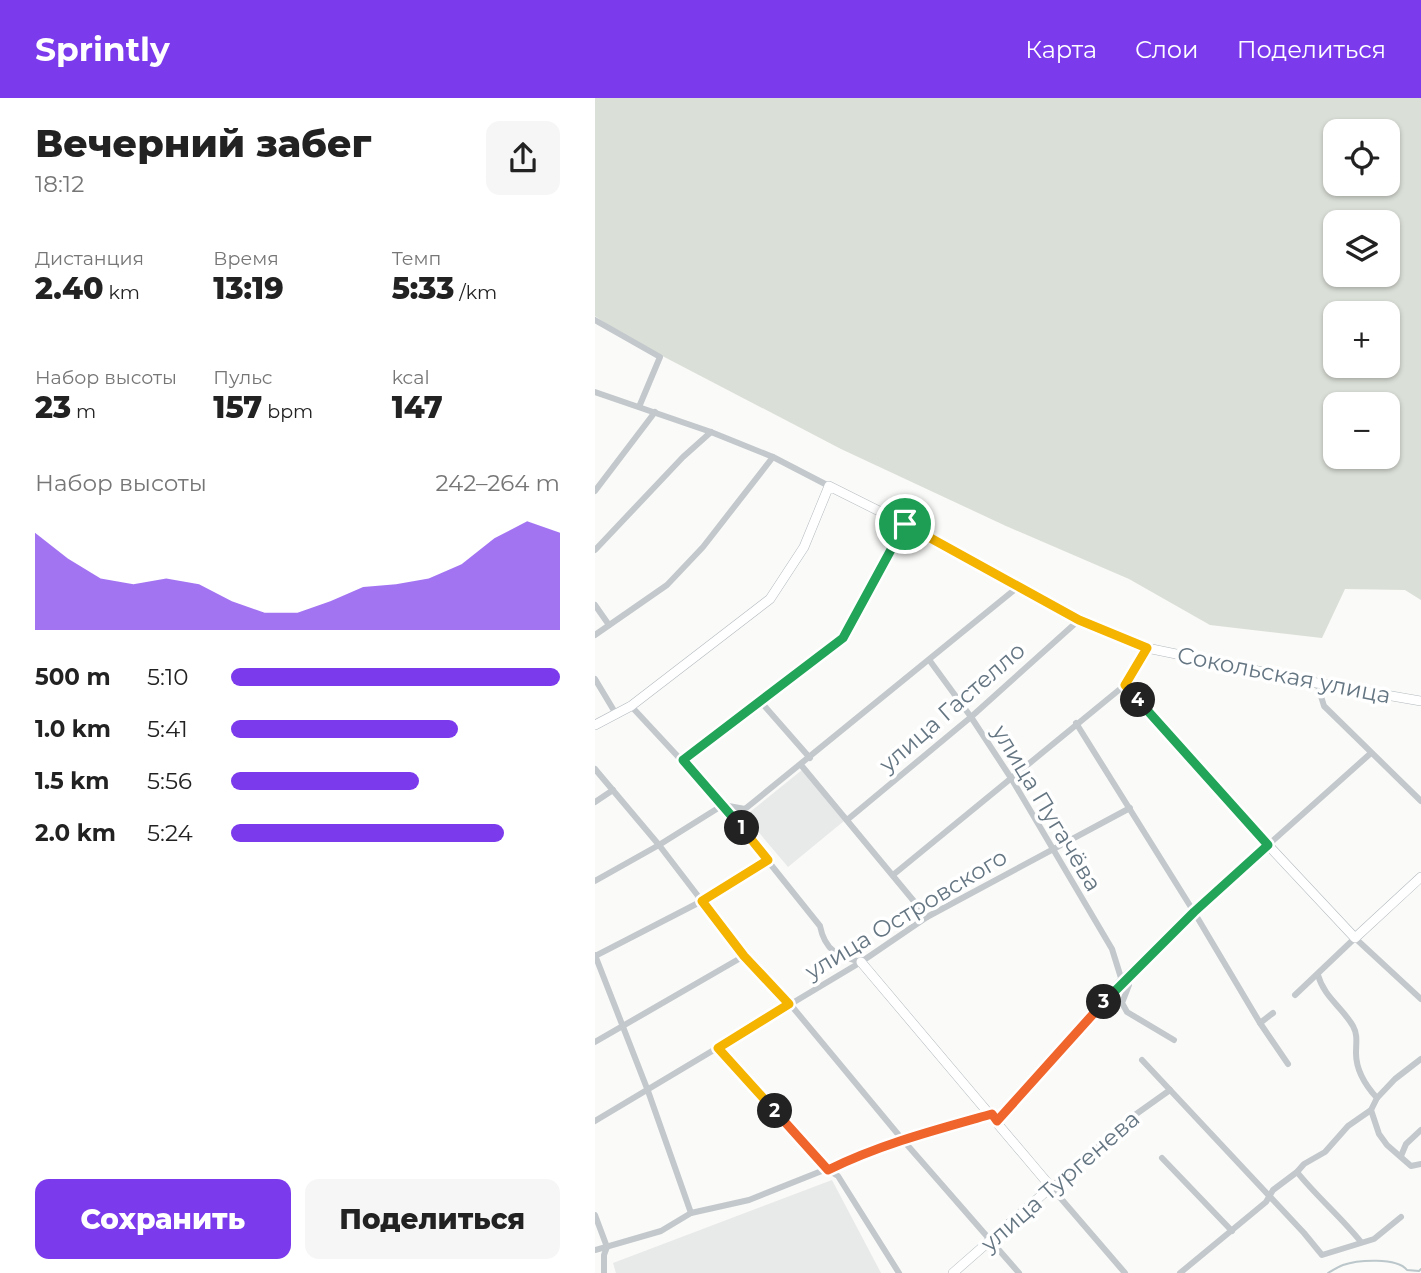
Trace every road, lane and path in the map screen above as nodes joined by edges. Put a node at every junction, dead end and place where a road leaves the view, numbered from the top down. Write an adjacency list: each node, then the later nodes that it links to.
1 (595, 320): 3 (street)
2 (595, 328): 3 (street)
3 (610, 330): 5 (street)
4 (595, 392): 5 (street)
5 (639, 407): 6 (street)
6 (655, 412): 7 (street); 10 (street)
7 (711, 432): 8 (street); 12 (street)
8 (773, 457): 9 (street); 16 (street)
9 (829, 486): 11 (street, Сокольская улица); 25 (street)
10 (595, 491)
11 (905, 524): 13 (street, Сокольская улица); 23 (street)
12 (595, 550)
13 (1019, 586): 15 (street, Сокольская улица); 19 (street)
14 (595, 605): 16 (street)
15 (1079, 620): 18 (street, Сокольская улица); 27 (street, улица Гастелло)
16 (609, 625): 17 (street)
17 (595, 635)
18 (1147, 648): 21 (street, Сокольская улица); 22 (street)
19 (930, 661): 27 (street, улица Пугачёва); 31 (street)
20 (595, 679): 26 (street)
21 (1317, 683): 24 (street, Сокольская улица); 30 (street)
22 (1125, 685): 28 (street); 43 (street)
23 (760, 701): 31 (street); 32 (street)
24 (1421, 701)
25 (632, 706): 26 (street); 32 (street)
26 (616, 714): 29 (street)
27 (971, 717): 35 (street, улица Пугачёва); 41 (street, улица Гастелло)
28 (1076, 723): 35 (street); 40 (street)
29 (595, 725)
30 (1371, 752): 37 (street); 43 (street)
31 (810, 758): 33 (street)
32 (683, 760): 39 (street)
33 (801, 765): 39 (street); 41 (street)
34 (595, 769): 36 (street)
35 (1010, 778): 44 (street, улица Пугачёва); 46 (street)
36 (613, 790): 38 (street); 42 (street)
37 (1421, 801)
38 (595, 802)
39 (723, 805): 42 (street); 45 (street)
40 (1130, 808): 44 (street, улица Островского); 50 (street)
41 (847, 820): 46 (street)
42 (659, 845): 48 (street); 49 (street)
43 (1268, 845): 50 (street); 52 (street)
44 (1053, 849): 51 (street, улица Островского); 57 (street, улица Пугачёва)
45 (768, 860): 49 (street); 55 (street)
46 (893, 875): 51 (street)
47 (1421, 877): 52 (street)
48 (595, 881)
49 (702, 901): 53 (street); 54 (street)
50 (1194, 912): 57 (street); 62 (street)
51 (927, 917): 55 (street, улица Островского)
52 (1355, 938): 56 (street); 59 (street)
53 (595, 956): 63 (street)
54 (744, 956): 60 (street); 63 (street)
55 (861, 962): 60 (street, улица Островского); 74 (street)
56 (1318, 975): 58 (street); 72 (street)
57 (1126, 977): 64 (street); 74 (street)
58 (1295, 995)
59 (1421, 999)
60 (789, 1004): 66 (street, улица Островского); 77 (street)
61 (1273, 1013): 62 (street)
62 (1260, 1023): 69 (street)
63 (623, 1026): 65 (street); 71 (street)
64 (1174, 1040)
65 (595, 1042)
66 (718, 1048): 71 (street, улица Островского); 81 (street)
67 (1421, 1059): 72 (street)
68 (1142, 1060): 70 (street)
69 (1288, 1064)
70 (1170, 1090): 83 (street, улица Тургенева); 84 (street)
71 (648, 1091): 75 (street, улица Островского); 85 (street)
72 (1377, 1098): 73 (street)
73 (1371, 1110): 78 (street); 82 (street)
74 (995, 1118): 77 (street); 83 (street)
75 (595, 1121)
76 (1421, 1130): 78 (street)
77 (902, 1139): 81 (street); 89 (street)
78 (1401, 1156): 80 (street)
79 (1162, 1158): 88 (street)
80 (1421, 1164)
81 (828, 1170): 85 (street); 94 (street)
82 (1297, 1172): 84 (street); 90 (street)
83 (1051, 1187): 89 (street, улица Тургенева); 97 (street)
84 (1269, 1196): 88 (street); 90 (street)
85 (691, 1213): 91 (street)
86 (595, 1215): 91 (street)
87 (1401, 1217): 90 (street)
88 (1232, 1231): 98 (street)
89 (992, 1240): 95 (street, улица Тургенева); 96 (street)
90 (1361, 1242)
91 (607, 1247): 92 (street); 93 (street)
92 (595, 1250)
93 (604, 1273)
94 (899, 1273)
95 (953, 1273)
96 (1019, 1273)
97 (1125, 1273)
98 (1181, 1273)

